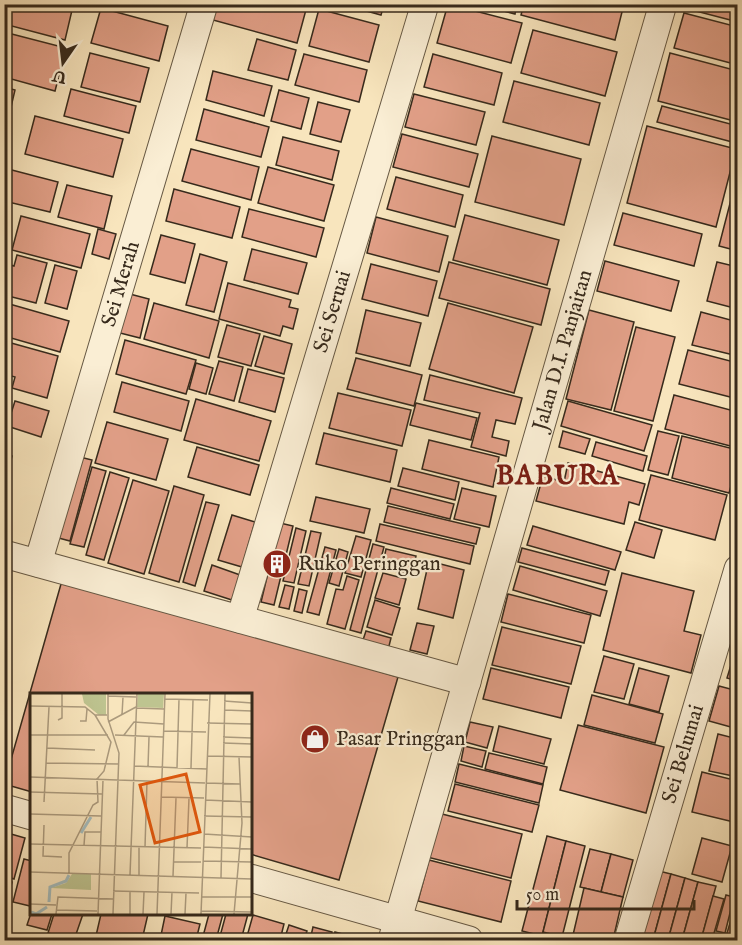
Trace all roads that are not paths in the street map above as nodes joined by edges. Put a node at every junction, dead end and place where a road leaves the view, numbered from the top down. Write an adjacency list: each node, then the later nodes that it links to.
1 (204, 4): 5 (street, Sei Merah)
2 (425, 4): 7 (street, Sei Seruai)
3 (663, 4): 8 (street, Jalan D.I. Panjaitan)
4 (4, 554): 5 (street)
5 (38, 563): 7 (street)
6 (738, 569): 14 (street, Sei Belumai)
7 (240, 620): 8 (street)
8 (467, 682): 12 (street, Jalan D.I. Panjaitan)
9 (4, 808): 10 (street)
10 (30, 815)
11 (252, 879): 12 (street)
12 (395, 931): 13 (street)
13 (469, 940)
14 (628, 940)

